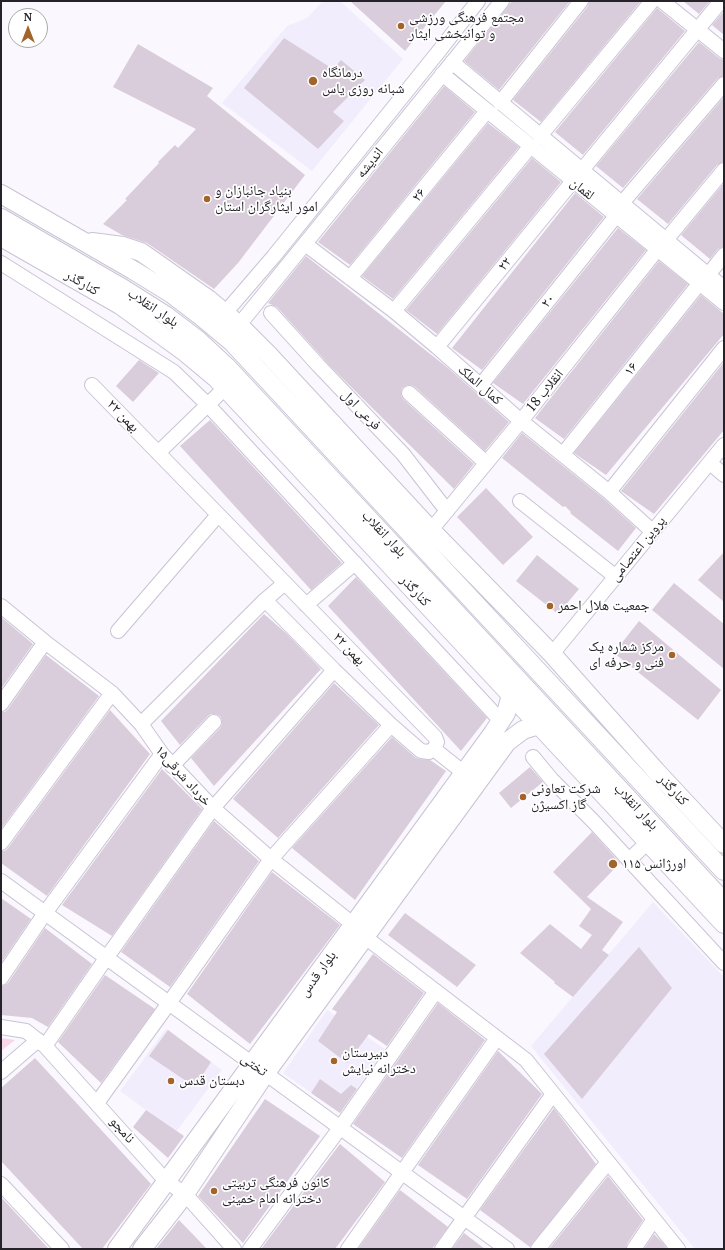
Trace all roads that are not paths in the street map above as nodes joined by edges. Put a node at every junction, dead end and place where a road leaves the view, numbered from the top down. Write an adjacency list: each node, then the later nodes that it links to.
1 (478, 1): 16 (street, اندیشه)
2 (502, 1): 9 (street, اندیشه)
3 (581, 1): 12 (street)
4 (652, 1): 14 (street)
5 (662, 1): 7 (street)
6 (721, 1): 7 (street)
7 (698, 30): 8 (street); 18 (street)
8 (724, 51)
9 (452, 62): 10 (street, اندیشه); 12 (street, لقمان)
10 (442, 74): 13 (street, لقمان); 17 (street, اندیشه)
11 (724, 84): 22 (street)
12 (500, 102): 14 (street, لقمان)
13 (487, 111): 15 (street, لقمان); 31 (street, ۲۶)
14 (540, 136): 18 (street, لقمان)
15 (530, 146): 20 (street, لقمان); 36 (street)
16 (358, 151): 17 (street); 35 (street, اندیشه)
17 (372, 160): 27 (street, اندیشه)
18 (582, 170): 22 (street, لقمان)
19 (724, 170): 28 (street, انقلاب 18)
20 (573, 181): 23 (street, لقمان); 39 (street, ۲۲)
21 (1, 194): 26 (main road, بلوار انقلاب)
22 (622, 203): 28 (street, لقمان)
23 (616, 216): 28 (street, لقمان); 42 (street, ۲۰)
24 (1, 218): 53 (main road, بلوار انقلاب)
25 (1, 237): 43 (main road, کنارگذر)
26 (83, 241): 35 (main road, کنارگذر); 49 (main road, بلوار انقلاب)
27 (305, 244): 31 (street, کمال الملک); 38 (street, اندیشه)
28 (662, 245): 32 (street, لقمان); 46 (street, انقلاب 18)
29 (724, 255): 32 (street, ۱۶)
30 (1, 263): 45 (street)
31 (350, 278): 36 (street, کمال الملک)
32 (703, 279): 33 (street, لقمان); 34 (street, لقمان); 50 (street, ۱۶)
33 (724, 288)
34 (724, 303)
35 (230, 308): 38 (main road, کنارگذر)
36 (394, 311): 39 (street, کمال الملک)
37 (271, 313): 57 (street, فرعی اول)
38 (244, 319): 59 (main road, کنارگذر)
39 (437, 347): 42 (street, کمال الملک)
40 (724, 348): 55 (street)
41 (92, 385): 48 (street, ۲۲ بهمن)
42 (481, 385): 46 (street, کمال الملک)
43 (225, 388): 45 (street); 64 (main road, کنارگذر)
44 (409, 393): 51 (street)
45 (208, 405): 48 (street); 61 (street)
46 (521, 420): 50 (street, کمال الملک); 51 (street, انقلاب 18)
47 (724, 445): 52 (street, پروین اعتصامی)
48 (158, 453): 58 (street, ۲۲ بهمن)
49 (336, 453): 53 (main road); 84 (main road, بلوار انقلاب)
50 (563, 454): 55 (street, کمال الملک)
51 (486, 462): 57 (street, انقلاب 18)
52 (710, 463): 54 (street); 60 (street, پروین اعتصامی)
53 (321, 467): 64 (main road, بلوار انقلاب)
54 (724, 475)
55 (609, 492): 60 (street, کمال الملک)
56 (520, 501): 62 (street)
57 (447, 511): 59 (street, انقلاب 18)
58 (218, 515): 63 (street, ۲۲ بهمن); 68 (street)
59 (431, 530): 70 (main road, کنارگذر)
60 (652, 531): 62 (street, پروین اعتصامی)
61 (355, 563): 66 (street); 75 (street)
62 (616, 577): 70 (street, پروین اعتصامی)
63 (285, 583): 65 (street); 66 (street, ۲۲ بهمن)
64 (429, 595): 73 (main road, کنارگذر); 86 (main road, بلوار انقلاب)
65 (265, 600): 71 (street, ۲۲ بهمن); 77 (street)
66 (306, 605): 80 (street, ۲۲ بهمن)
67 (1, 606): 69 (street, ۱۵خرداد شرقی)
68 (118, 631)
69 (45, 642): 72 (street, ۱۵خرداد شرقی); 74 (street)
70 (552, 654): 84 (main road, کنارگذر)
71 (334, 670): 78 (street, ۲۲ بهمن); 87 (street)
72 (112, 693): 77 (street, ۱۵خرداد شرقی); 89 (street)
73 (511, 695): 75 (main road, بلوار قدس); 79 (main road, کنارگذر)
74 (1, 704)
75 (501, 721): 85 (main road, بلوار قدس)
76 (214, 722): 83 (street)
77 (142, 724): 81 (street, ۱۵خرداد شرقی)
78 (391, 725): 80 (street, ۲۲ بهمن); 91 (street)
79 (539, 725): 85 (main road, بلوار قدس); 86 (main road, کنارگذر)
80 (434, 749): 85 (street)
81 (162, 754): 83 (street, ۱۵خرداد شرقی); 96 (street)
82 (533, 757): 92 (street)
83 (172, 766): 87 (street, ۱۵خرداد شرقی)
84 (650, 778): 90 (main road, کنارگذر); 93 (main road, بلوار انقلاب)
85 (470, 779): 98 (main road, بلوار قدس)
86 (622, 803): 88 (main road, کنارگذر); 95 (main road, بلوار انقلاب)
87 (213, 808): 91 (street, ۱۵خرداد شرقی); 99 (street)
88 (648, 842): 92 (street); 97 (main road, کنارگذر)
89 (1, 843)
90 (724, 844)
91 (271, 859): 98 (street, ۱۵خرداد شرقی); 103 (street)
92 (629, 860): 100 (street)
93 (724, 871)
94 (1, 881): 96 (street, تختی)
95 (724, 902)
96 (45, 913): 99 (street, تختی); 101 (street)
97 (724, 924)
98 (359, 931): 102 (street, ۱۵خرداد شرقی); 107 (main road, بلوار قدس)
99 (107, 957): 103 (street, تختی); 106 (street)
100 (724, 963)
101 (1, 978)
102 (436, 991): 105 (street, ۱۵خرداد شرقی); 111 (street)
103 (169, 1003): 107 (street, تختی); 110 (street)
104 (1, 1027): 106 (street, نامجو)
105 (497, 1038): 109 (street, ۱۵خرداد شرقی); 113 (street)
106 (41, 1043): 108 (street); 110 (street, نامجو)
107 (259, 1069): 111 (street, تختی); 114 (main road, بلوار قدس); 116 (main road, بلوار قدس)
108 (1, 1072)
109 (553, 1094): 112 (street, ۱۵خرداد شرقی); 117 (street)
110 (97, 1103): 114 (street, نامجو)
111 (340, 1128): 113 (street, تختی); 123 (street)
112 (608, 1162): 118 (street, ۱۵خرداد شرقی); 127 (street)
113 (403, 1173): 117 (street, تختی); 124 (street)
114 (166, 1181): 116 (street, نامجو); 120 (main road, بلوار قدس)
115 (1, 1184): 119 (street)
116 (185, 1194): 121 (main road, بلوار قدس); 122 (street, نامجو)
117 (464, 1218): 125 (street); 126 (street, تختی)
118 (654, 1219): 128 (street); 129 (street, ۱۵خرداد شرقی)
119 (62, 1249)
120 (117, 1249)
121 (142, 1249)
122 (234, 1249)
123 (250, 1249)
124 (348, 1249)
125 (442, 1249)
126 (507, 1249)
127 (538, 1249)
128 (634, 1249)
129 (678, 1249)

